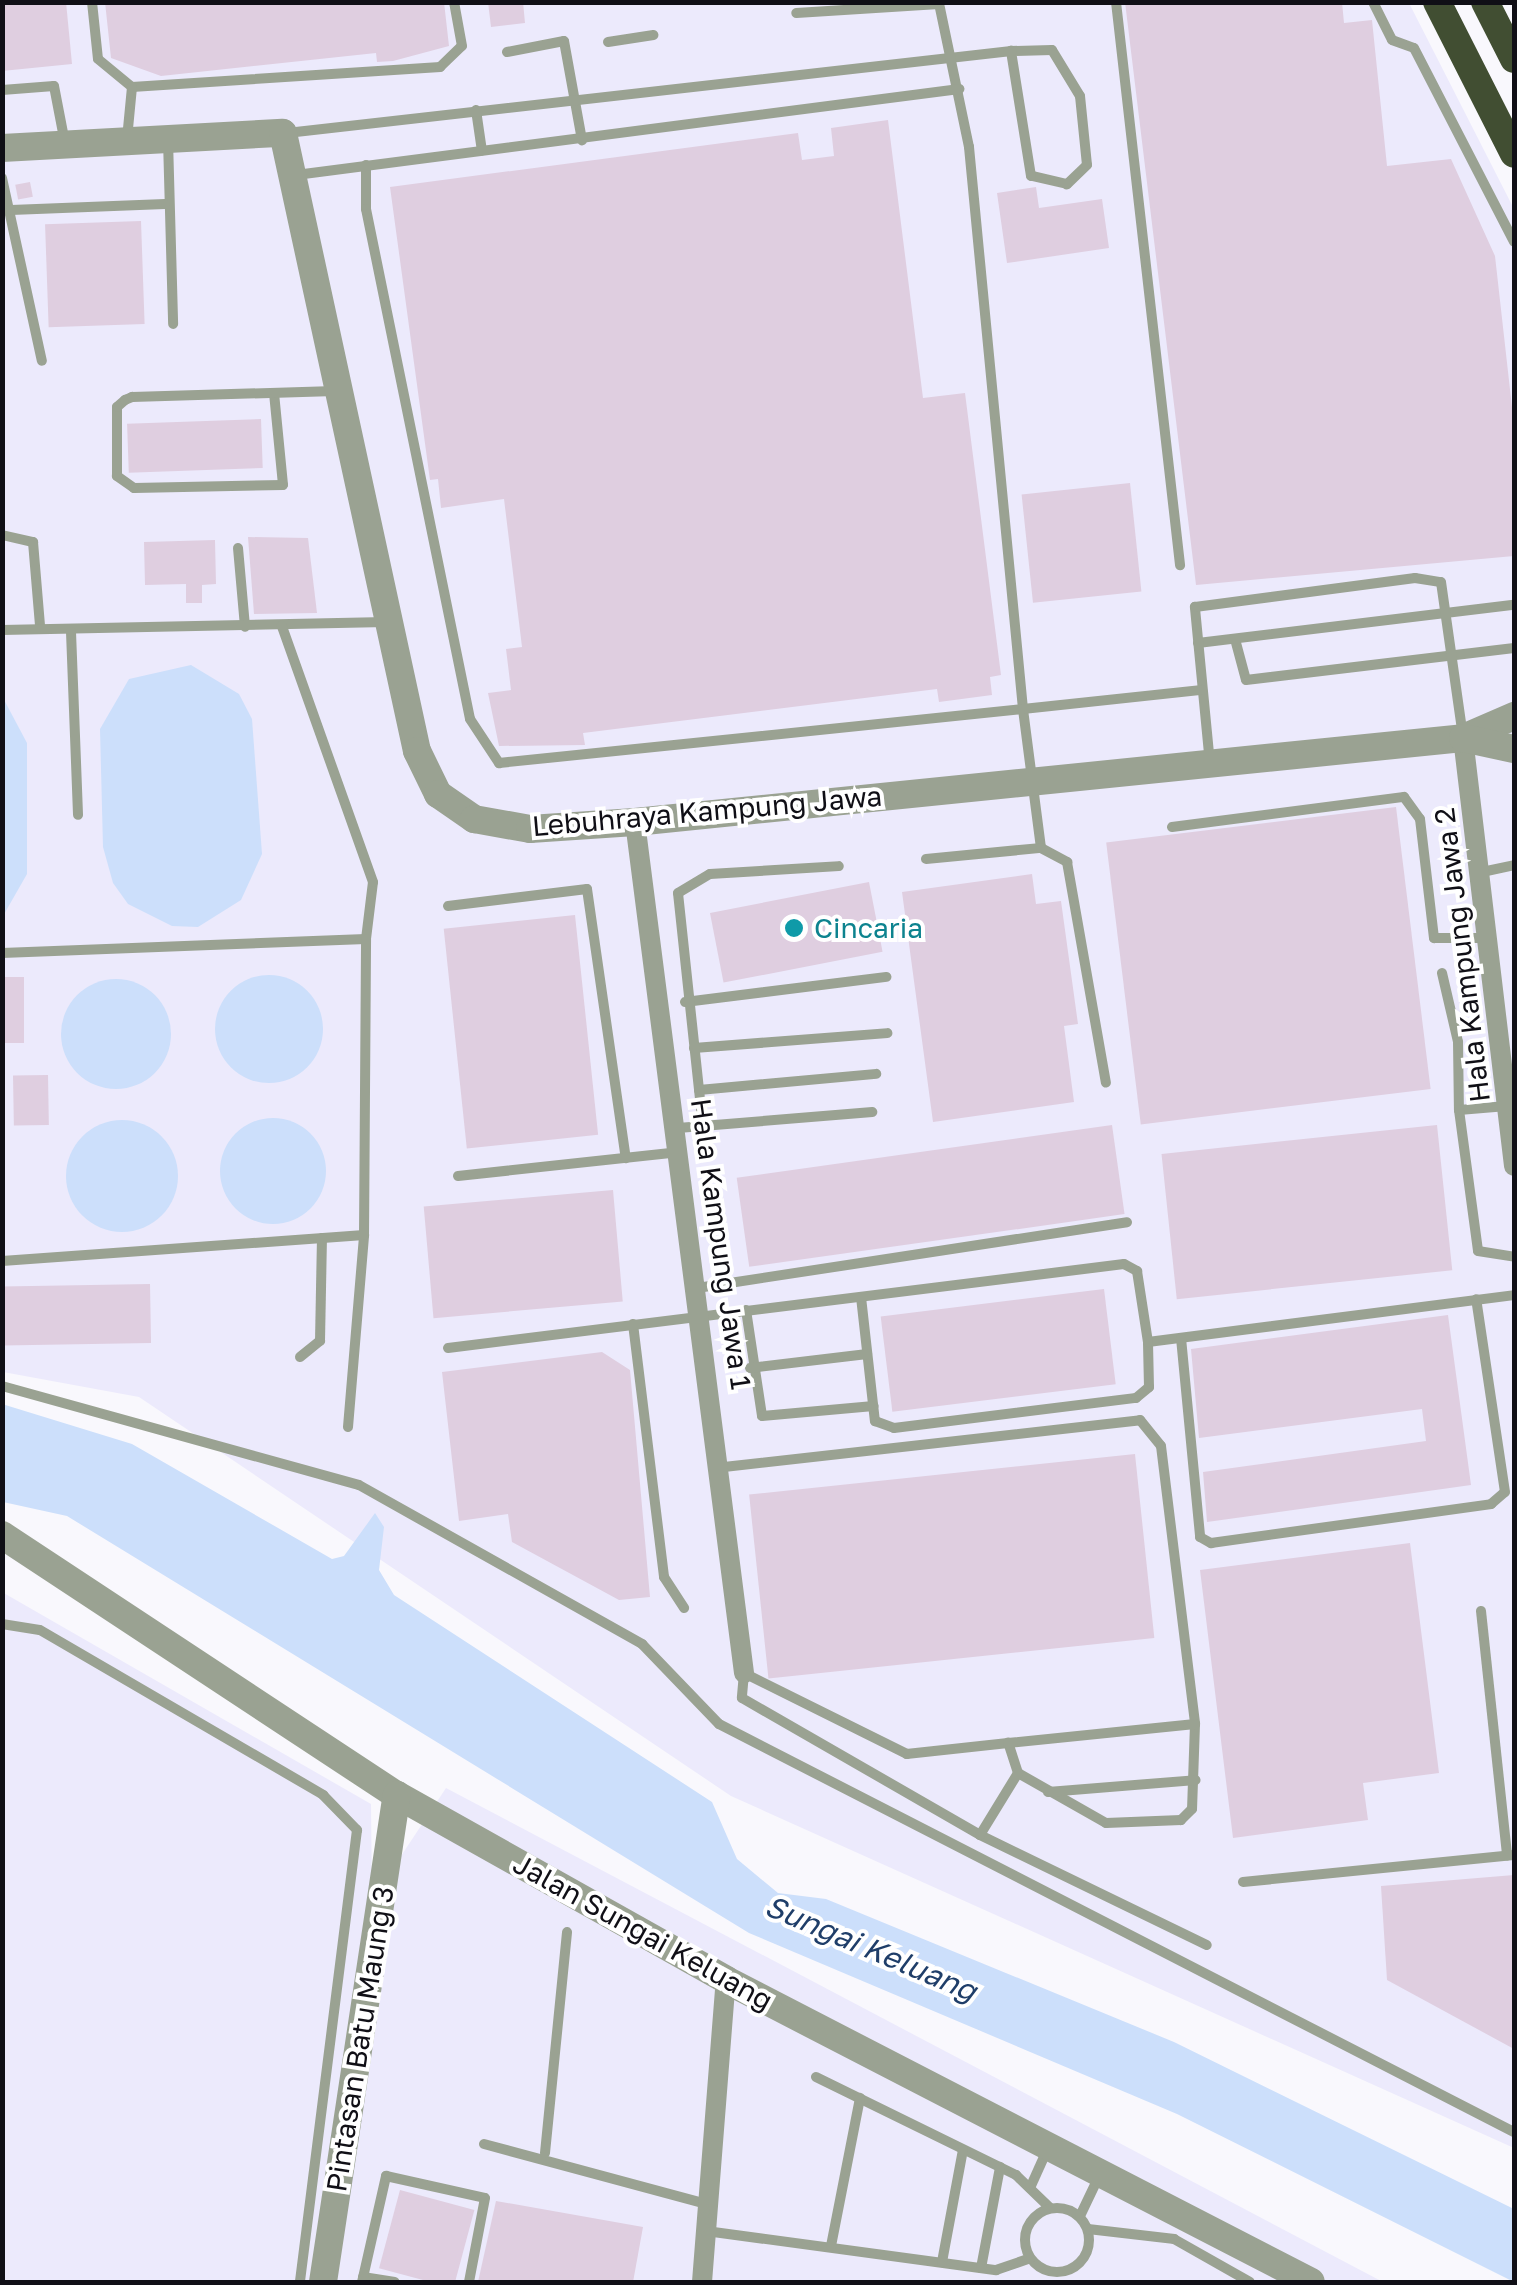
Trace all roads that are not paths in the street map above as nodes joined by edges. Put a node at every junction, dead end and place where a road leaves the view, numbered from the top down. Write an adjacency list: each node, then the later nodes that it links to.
1 (92, 2): 20 (lane)
2 (454, 2): 20 (lane)
3 (1116, 2): 46 (lane)
4 (1374, 2): 39 (lane)
5 (1437, 2): 33 (highway)
6 (1457, 2): 25 (highway)
7 (1485, 2): 18 (highway)
8 (1503, 2): 13 (highway)
9 (941, 3): 10 (lane); 19 (lane)
10 (882, 4): 11 (lane)
11 (842, 5): 12 (lane)
12 (796, 14)
13 (1514, 25)
14 (654, 35): 15 (lane)
15 (608, 42)
16 (1012, 51): 16 (lane); 19 (lane)
17 (507, 52): 23 (lane)
18 (1514, 59)
19 (953, 60): 21 (lane); 23 (lane)
20 (132, 88): 27 (lane)
21 (960, 89): 29 (lane); 60 (lane)
22 (2, 90): 30 (lane)
23 (575, 98): 24 (lane); 29 (lane)
24 (476, 110): 26 (lane); 32 (lane)
25 (1514, 112)
26 (283, 133): 28 (street); 35 (street, Lebuhraya Kampung Jawa)
27 (126, 139): 28 (street); 30 (street)
28 (168, 140): 37 (lane)
29 (582, 140): 32 (lane)
30 (65, 144): 31 (street)
31 (2, 148)
32 (482, 151): 34 (lane)
33 (1514, 154)
34 (366, 165): 35 (lane); 60 (lane)
35 (292, 175): 42 (street, Lebuhraya Kampung Jawa)
36 (2, 178): 38 (lane)
37 (165, 204): 38 (lane); 40 (lane)
38 (12, 210): 41 (lane)
39 (1514, 242)
40 (172, 324)
41 (42, 360)
42 (337, 392): 43 (lane); 49 (street, Lebuhraya Kampung Jawa)
43 (274, 393): 43 (lane)
44 (2, 535): 50 (lane)
45 (238, 548): 51 (lane)
46 (1180, 565)
47 (1514, 605): 48 (lane)
48 (1446, 612): 55 (lane); 56 (lane); 58 (lane)
49 (388, 622): 52 (lane); 67 (street, Lebuhraya Kampung Jawa)
50 (40, 626): 53 (lane); 54 (lane)
51 (245, 626): 52 (lane); 54 (lane)
52 (282, 626): 76 (lane)
53 (2, 630)
54 (71, 632): 66 (lane)
55 (1235, 638): 56 (lane); 58 (lane)
56 (1198, 643): 59 (lane)
57 (1514, 648): 58 (lane)
58 (1453, 658): 62 (lane)
59 (1202, 690): 60 (lane); 64 (lane)
60 (1023, 709): 65 (lane)
61 (1514, 716): 62 (street, Lebuhraya Kampung Jawa)
62 (1463, 738): 63 (street, Lebuhraya Kampung Jawa); 64 (street, Lebuhraya Kampung Jawa); 73 (street, Hala Kampung Jawa 2)
63 (1514, 749)
64 (1210, 764): 65 (street, Lebuhraya Kampung Jawa)
65 (1031, 782): 67 (street, Lebuhraya Kampung Jawa); 69 (lane)
66 (78, 814)
67 (635, 822): 90 (street, Hala Kampung Jawa 1)
68 (1172, 827): 75 (lane)
69 (1041, 848): 70 (lane); 84 (lane)
70 (926, 859)
71 (1514, 865): 73 (lane)
72 (840, 866): 80 (lane)
73 (1482, 872): 75 (street, Hala Kampung Jawa 2)
74 (448, 906): 92 (lane)
75 (1489, 938): 86 (street, Hala Kampung Jawa 2)
76 (366, 940): 77 (lane); 96 (lane)
77 (2, 953)
78 (1442, 973): 87 (lane)
79 (886, 977): 80 (lane)
80 (686, 1002): 82 (lane)
81 (887, 1033): 82 (lane)
82 (694, 1048): 85 (lane)
83 (876, 1074): 85 (lane)
84 (1106, 1084)
85 (699, 1090): 89 (lane)
86 (1506, 1106): 87 (lane); 93 (street, Hala Kampung Jawa 2)
87 (1459, 1110): 98 (lane)
88 (872, 1112): 89 (lane)
89 (703, 1127): 90 (lane)
90 (678, 1128): 91 (street, Hala Kampung Jawa 1)
91 (681, 1152): 92 (lane); 100 (street, Hala Kampung Jawa 1)
92 (626, 1158): 94 (lane)
93 (1514, 1166)
94 (458, 1176)
95 (1127, 1222): 100 (lane)
96 (364, 1235): 97 (lane); 115 (lane)
97 (322, 1238): 99 (lane); 111 (lane)
98 (1514, 1258)
99 (2, 1262)
100 (697, 1288): 105 (street, Hala Kampung Jawa 1)
101 (1514, 1294): 103 (lane)
102 (861, 1297): 104 (lane); 108 (lane); 110 (lane)
103 (1476, 1300): 107 (lane); 107 (lane)
104 (746, 1310): 105 (lane); 112 (lane)
105 (700, 1316): 106 (lane); 116 (street, Hala Kampung Jawa 1)
106 (633, 1324): 109 (lane); 118 (lane)
107 (1181, 1338): 108 (lane)
108 (1148, 1342): 114 (lane)
109 (448, 1348)
110 (867, 1354): 112 (lane); 114 (lane)
111 (300, 1356)
112 (750, 1368): 114 (lane)
113 (2, 1386): 136 (lane)
114 (874, 1406)
115 (348, 1427)
116 (724, 1467): 121 (street, Hala Kampung Jawa 1); 122 (lane)
117 (4, 1535): 127 (street, Jalan Sungai Keluang)
118 (684, 1608)
119 (1481, 1611): 129 (lane)
120 (2, 1624): 154 (lane)
121 (744, 1674): 123 (lane); 128 (lane)
122 (1194, 1724): 123 (lane); 125 (lane)
123 (1008, 1743): 124 (lane)
124 (1018, 1773): 126 (lane); 128 (lane)
125 (1196, 1780): 126 (lane); 126 (lane)
126 (1048, 1792)
127 (397, 1795): 133 (street, Jalan Sungai Keluang); 155 (street, Pintasan Batu Maung 3)
128 (980, 1836): 132 (lane)
129 (1511, 1856): 130 (lane)
130 (1244, 1882)
131 (567, 1932): 140 (lane)
132 (1207, 1945)
133 (726, 1980): 138 (street, Jalan Sungai Keluang); 144 (street)
134 (816, 2076): 135 (lane)
135 (860, 2098): 139 (lane); 149 (lane)
136 (1514, 2132)
137 (484, 2144): 140 (lane)
138 (1048, 2146): 142 (street, Jalan Sungai Keluang); 143 (lane)
139 (963, 2150): 141 (lane); 151 (lane)
140 (544, 2153): 144 (lane)
141 (1000, 2168): 143 (lane); 152 (lane)
142 (1100, 2173): 146 (lane); 160 (street, Jalan Sungai Keluang)
143 (1030, 2188): 145 (lane)
144 (708, 2204): 148 (street)
145 (1050, 2208): 146 (lane); 150 (lane)
146 (1080, 2216): 147 (lane)
147 (1088, 2229): 150 (lane); 159 (lane)
148 (706, 2231): 149 (lane); 158 (street)
149 (831, 2246): 151 (lane)
150 (1030, 2258): 152 (lane)
151 (942, 2262): 152 (lane)
152 (981, 2268)
153 (363, 2280): 156 (lane); 157 (lane)
154 (300, 2282)
155 (323, 2282)
156 (395, 2282)
157 (469, 2282)
158 (702, 2282)
159 (1250, 2282)
160 (1311, 2282)

